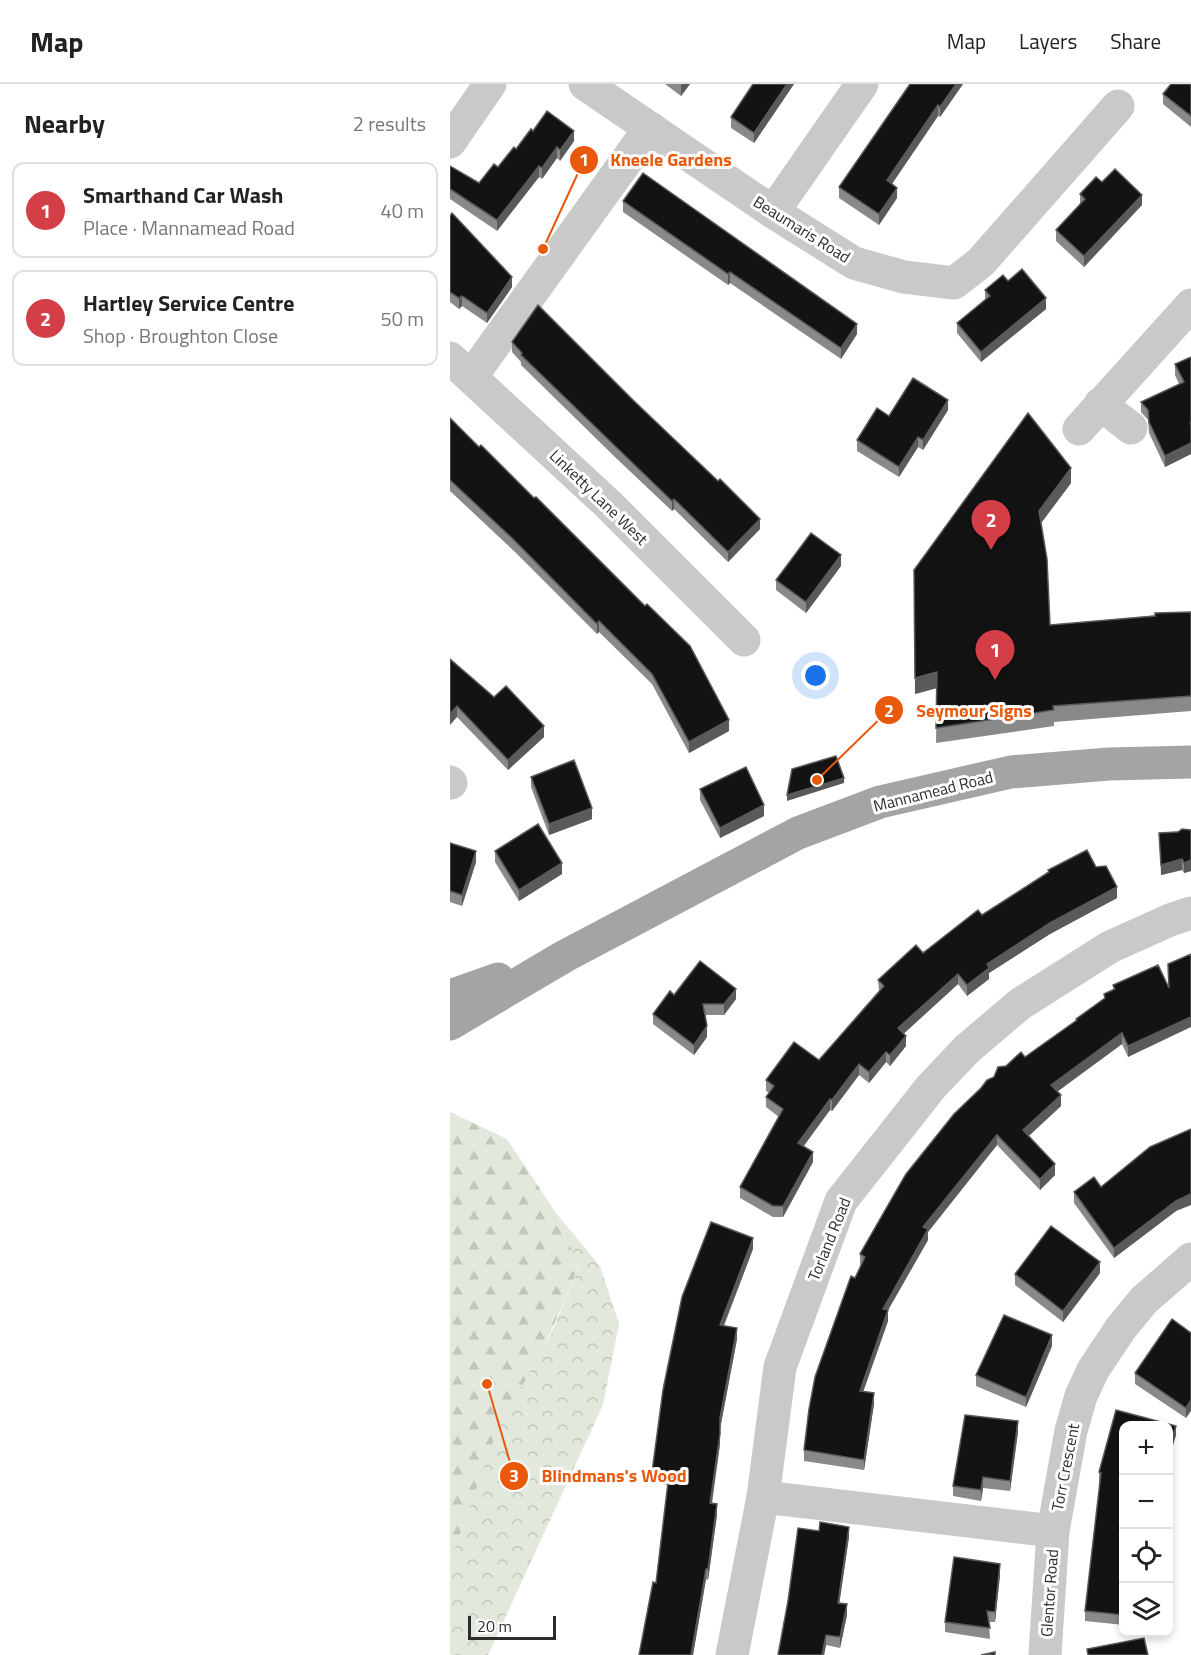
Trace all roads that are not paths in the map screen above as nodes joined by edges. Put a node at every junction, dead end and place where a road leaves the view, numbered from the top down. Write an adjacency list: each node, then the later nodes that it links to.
1 (490, 84): 6 (street)
2 (585, 84): 5 (street, Beaumaris Road)
3 (862, 84): 7 (street)
4 (1118, 106): 7 (street, Beaumaris Road)
5 (650, 128): 7 (street, Beaumaris Road); 9 (street)
6 (450, 142)
7 (773, 212)
8 (1191, 305): 10 (street)
9 (460, 368): 13 (street, Linketty Lane West)
10 (1100, 404): 11 (street); 12 (street)
11 (1131, 428)
12 (1079, 429)
13 (744, 640)
14 (1191, 762): 16 (main road, Mannamead Road)
15 (1191, 913): 20 (street, Torland Road)
16 (565, 956): 17 (main road, Mannamead Road); 18 (main road, Mannamead Road)
17 (450, 996)
18 (450, 1024)
19 (1191, 1259): 21 (street, Torr Crescent)
20 (763, 1497): 21 (street, Torr Crescent); 22 (street, Torland Road)
21 (1053, 1531): 23 (street, Glentor Road)
22 (732, 1655)
23 (1045, 1655)

